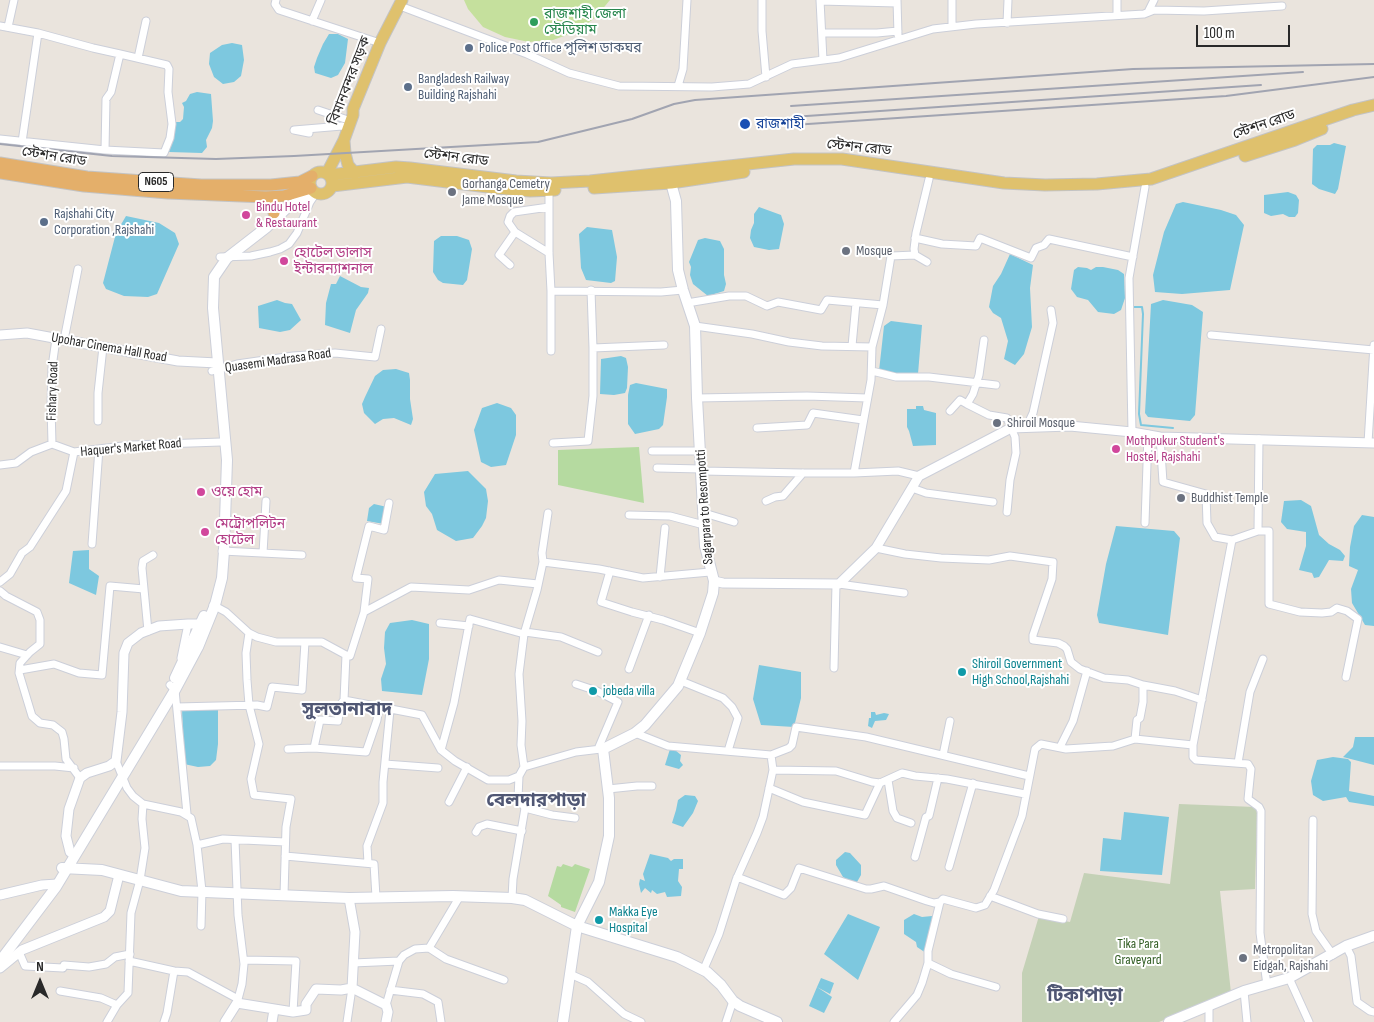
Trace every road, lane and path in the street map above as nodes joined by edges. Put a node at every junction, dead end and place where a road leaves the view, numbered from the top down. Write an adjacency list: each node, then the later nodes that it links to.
1 (14, 0): 21 (street)
2 (276, 0): 17 (street)
3 (321, 0): 17 (street)
4 (688, 0): 31 (street)
5 (762, 0): 30 (street)
6 (820, 0): 11 (street); 24 (street)
7 (952, 0): 20 (street)
8 (1008, 0): 18 (street)
9 (1117, 0): 15 (street)
10 (1154, 0): 14 (street)
11 (897, 2): 22 (street)
12 (401, 3): 26 (main road, বিমানবন্দর সড়ক); 31 (street)
13 (1282, 6): 14 (street)
14 (1148, 12): 15 (street)
15 (1117, 14): 18 (street)
16 (146, 21): 28 (street)
17 (312, 21): 26 (street)
18 (1007, 23): 20 (street)
19 (0, 26): 21 (street)
20 (952, 26): 25 (street)
21 (8, 27): 23 (street)
22 (898, 31): 24 (street); 25 (street)
23 (38, 33): 27 (street); 39 (street)
24 (823, 33): 29 (street)
25 (898, 39): 29 (street)
26 (380, 43): 35 (main road, বিমানবন্দর সড়ক)
27 (120, 54): 28 (street); 40 (street)
28 (138, 58): 40 (street)
29 (823, 60): 30 (street)
30 (766, 77): 31 (street)
31 (678, 86)
32 (1374, 105): 42 (main road, স্টেশন রোড)
33 (318, 110): 35 (street)
34 (1374, 113): 47 (main road, স্টেশন রোড)
35 (348, 121): 36 (street); 38 (main road, বিমানবন্দর সড়ক); 45 (main road)
36 (309, 133)
37 (0, 139): 39 (street)
38 (344, 140): 42 (main road); 45 (main road, বিমানবন্দর সড়ক)
39 (22, 142): 40 (street)
40 (105, 150)
41 (0, 163): 45 (highway, স্টেশন রোড / N605)
42 (355, 172): 45 (main road, স্টেশন রোড)
43 (0, 173): 49 (highway, স্টেশন রোড / N605)
44 (929, 179): 46 (main road, স্টেশন রোড); 47 (main road, স্টেশন রোড); 53 (street)
45 (319, 182): 48 (main road, স্টেশন রোড); 49 (highway, স্টেশন রোড / N605); 51 (main road); 57 (main road); 57 (street)
46 (671, 183): 48 (main road, স্টেশন রোড); 62 (main road, Sagarpara to Resompotti)
47 (1145, 187): 56 (street)
48 (549, 190): 50 (street)
49 (266, 197): 51 (highway)
50 (549, 207): 52 (street); 54 (street)
51 (274, 213): 57 (main road)
52 (515, 232): 54 (street); 59 (street)
53 (915, 238): 55 (street); 56 (street)
54 (549, 253): 63 (street)
55 (915, 255): 58 (street); 66 (street)
56 (1133, 257): 95 (street)
57 (224, 258): 82 (main road)
58 (927, 262)
59 (510, 265)
60 (78, 269): 72 (street, Fishary Road)
61 (591, 290): 62 (street); 63 (street); 79 (street)
62 (683, 290): 65 (main road, Sagarpara to Resompotti)
63 (551, 291): 81 (street)
64 (856, 302): 65 (street); 66 (street); 76 (street)
65 (687, 303): 68 (main road, Sagarpara to Resompotti)
66 (883, 305): 78 (street)
67 (1051, 310): 94 (street)
68 (695, 326): 76 (street); 86 (main road, Sagarpara to Resompotti)
69 (381, 329): 82 (street, Quasemi Madrasa Road)
70 (0, 335): 72 (street, Upohar Cinema Hall Road)
71 (1211, 335): 80 (street)
72 (60, 339): 77 (street, Upohar Cinema Hall Road); 102 (street, Fishary Road)
73 (984, 340): 84 (street)
74 (664, 345): 79 (street)
75 (1374, 345): 80 (street)
76 (852, 346): 78 (street)
77 (103, 347): 82 (street, Upohar Cinema Hall Road); 91 (street)
78 (872, 347): 83 (street)
79 (593, 348): 100 (street)
80 (1374, 350): 101 (street)
81 (551, 352)
82 (215, 366): 99 (main road); 130 (main road)
83 (872, 371): 84 (street); 87 (street)
84 (977, 383): 85 (street); 88 (street)
85 (996, 385)
86 (697, 398): 87 (street); 105 (main road, Sagarpara to Resompotti)
87 (867, 398): 90 (street)
88 (967, 404): 89 (street); 93 (street)
89 (950, 411)
90 (863, 420): 92 (street); 111 (street)
91 (98, 421)
92 (757, 428)
93 (1011, 428): 94 (street); 112 (street); 118 (street)
94 (1026, 428): 95 (street)
95 (1132, 432): 96 (street)
96 (1148, 434): 97 (street); 123 (street)
97 (1160, 437): 98 (street); 127 (street)
98 (1259, 439): 101 (street); 126 (street)
99 (222, 442): 103 (street, Haquer's Market Road); 130 (main road)
100 (553, 443)
101 (1371, 443)
102 (52, 444): 106 (street); 107 (street)
103 (98, 449): 106 (street, Haquer's Market Road); 128 (street)
104 (652, 451): 105 (street)
105 (701, 451): 109 (main road, Sagarpara to Resompotti)
106 (74, 452): 138 (street, Haquer's Market Road)
107 (0, 465)
108 (657, 468): 109 (street)
109 (702, 470): 110 (street); 119 (main road, Sagarpara to Resompotti)
110 (803, 473): 111 (street); 115 (street)
111 (854, 473): 112 (street)
112 (919, 476): 113 (street)
113 (912, 488): 116 (street); 129 (street)
114 (266, 501): 131 (street)
115 (766, 502)
116 (993, 502)
117 (389, 503): 145 (street)
118 (1007, 512)
119 (704, 513): 122 (street); 124 (main road, Sagarpara to Resompotti)
120 (548, 514): 134 (street)
121 (629, 515): 124 (street)
122 (734, 522)
123 (1145, 522)
124 (704, 525): 136 (main road, Sagarpara to Resompotti)
125 (665, 528): 137 (street)
126 (1258, 531): 127 (street); 166 (street)
127 (1232, 540): 172 (street)
128 (92, 544)
129 (876, 548): 140 (street); 165 (street)
130 (223, 551): 131 (street); 144 (main road)
131 (263, 553): 133 (street)
132 (152, 555): 141 (street)
133 (302, 555)
134 (543, 562): 135 (street); 139 (street)
135 (610, 571): 137 (street); 146 (street)
136 (712, 576): 137 (street); 140 (street); 154 (main road, Sagarpara to Resompotti)
137 (660, 577)
138 (0, 582)
139 (538, 584): 145 (street); 152 (street)
140 (837, 584): 143 (street); 162 (street)
141 (144, 589): 151 (street); 164 (street)
142 (0, 591): 159 (street)
143 (904, 593)
144 (212, 605): 149 (main road); 153 (street)
145 (364, 612): 158 (street)
146 (649, 616): 154 (street); 163 (street)
147 (440, 623): 150 (street)
148 (188, 624): 149 (street); 151 (street); 161 (street)
149 (203, 625): 161 (main road); 170 (main road)
150 (469, 626): 152 (street); 185 (street)
151 (148, 631): 195 (street)
152 (524, 633): 157 (street); 193 (street)
153 (249, 634): 155 (street); 173 (street)
154 (700, 634): 167 (main road, Sagarpara to Resompotti)
155 (305, 642): 158 (street); 173 (street)
156 (0, 647): 159 (street)
157 (598, 652)
158 (346, 655): 171 (street)
159 (27, 656): 164 (street)
160 (1263, 659): 189 (street)
161 (181, 664): 170 (main road)
162 (834, 668)
163 (629, 669)
164 (20, 670): 194 (street)
165 (1086, 671): 169 (street); 181 (street)
166 (1346, 677)
167 (681, 681): 178 (main road, Sagarpara to Resompotti); 186 (street)
168 (576, 684): 184 (street)
169 (1143, 685): 172 (street); 179 (street)
170 (173, 687): 174 (street); 195 (main road)
171 (344, 700): 175 (street); 182 (street)
172 (1202, 700): 180 (street)
173 (249, 705): 174 (street); 219 (street)
174 (177, 707): 212 (street)
175 (379, 707): 176 (street); 182 (street)
176 (390, 710): 185 (street); 190 (street)
177 (950, 721): 188 (street)
178 (635, 733): 184 (main road, Sagarpara to Resompotti); 186 (street)
179 (1135, 739): 180 (street); 181 (street)
180 (1193, 745): 189 (street)
181 (1060, 747): 199 (street)
182 (314, 748): 183 (street)
183 (288, 749)
184 (600, 749): 193 (street); 207 (main road)
185 (441, 750): 192 (street)
186 (728, 751): 187 (street)
187 (770, 755): 188 (street); 197 (street)
188 (943, 755): 199 (street)
189 (1238, 763): 262 (street)
190 (385, 764): 196 (street); 224 (street)
191 (0, 766): 194 (street)
192 (467, 767): 198 (street); 209 (street)
193 (524, 767): 198 (street)
194 (74, 768): 200 (street)
195 (119, 768): 200 (street); 210 (street); 221 (main road)
196 (438, 768)
197 (773, 770): 203 (street); 206 (street)
198 (519, 776): 211 (street)
199 (1029, 776): 208 (street)
200 (80, 778): 221 (street)
201 (938, 778): 202 (street); 204 (street); 223 (street)
202 (888, 780): 203 (street); 215 (street)
203 (880, 782): 206 (street)
204 (973, 783): 208 (street); 225 (street)
205 (652, 786): 207 (street)
206 (769, 788): 228 (street)
207 (608, 789): 243 (main road)
208 (1025, 794): 236 (street)
209 (449, 802)
210 (143, 804): 212 (street); 229 (street)
211 (525, 808): 213 (street); 216 (street)
212 (187, 814): 220 (street)
213 (575, 818)
214 (1313, 820): 249 (street)
215 (911, 823)
216 (522, 831): 217 (street); 239 (street)
217 (476, 832)
218 (235, 840): 219 (street); 220 (street); 232 (street)
219 (286, 842): 222 (street)
220 (197, 845): 231 (street)
221 (72, 854): 226 (main road)
222 (285, 856): 224 (street); 234 (street)
223 (915, 857)
224 (368, 863): 237 (street)
225 (949, 867)
226 (63, 869): 227 (main road); 230 (main road)
227 (118, 874): 229 (main road); 248 (street)
228 (737, 877): 240 (street); 258 (street)
229 (140, 880): 231 (main road); 250 (street)
230 (54, 883): 233 (street); 247 (main road); 252 (main road)
231 (202, 891): 232 (main road); 242 (street)
232 (237, 892): 234 (main road); 251 (street)
233 (0, 895)
234 (284, 895): 238 (main road)
235 (460, 896): 237 (main road); 239 (main road); 246 (street)
236 (990, 896): 240 (street); 241 (street)
237 (376, 897): 238 (main road)
238 (349, 898): 254 (street)
239 (512, 898): 243 (main road)
240 (940, 902): 255 (street)
241 (1063, 919)
242 (201, 926)
243 (577, 926): 258 (main road); 259 (main road)
244 (1374, 936): 245 (main road)
245 (1346, 946): 249 (main road); 275 (street)
246 (428, 948): 253 (street); 261 (street)
247 (0, 952)
248 (19, 952): 250 (street); 256 (street)
249 (1332, 954): 260 (main road)
250 (129, 958): 257 (street); 270 (street)
251 (244, 960): 268 (street); 274 (street)
252 (0, 961)
253 (399, 961): 254 (street); 265 (street)
254 (353, 963): 264 (street)
255 (928, 963): 263 (street); 287 (street)
256 (0, 968)
257 (174, 971): 268 (street); 277 (street)
258 (703, 971): 269 (main road)
259 (570, 974): 283 (main road); 284 (street)
260 (1289, 978): 262 (main road); 291 (street)
261 (504, 980)
262 (1267, 984): 266 (main road)
263 (996, 987)
264 (352, 988): 271 (street); 274 (street); 280 (street)
265 (390, 990): 271 (street); 282 (street)
266 (1244, 990): 272 (main road); 290 (street)
267 (60, 991): 270 (street)
268 (237, 1001): 273 (street); 278 (street)
269 (734, 1001): 285 (street); 286 (main road)
270 (117, 1005): 276 (street)
271 (386, 1005): 281 (street)
272 (1209, 1006): 288 (main road); 289 (street)
273 (274, 1010): 274 (street); 279 (street)
274 (292, 1012)
275 (1374, 1012)
276 (107, 1022)
277 (164, 1022)
278 (225, 1022)
279 (272, 1022)
280 (347, 1022)
281 (386, 1022)
282 (441, 1022)
283 (563, 1022)
284 (641, 1022)
285 (726, 1022)
286 (777, 1022)
287 (894, 1022)
288 (1169, 1022)
289 (1209, 1022)
290 (1248, 1022)
291 (1310, 1022)

